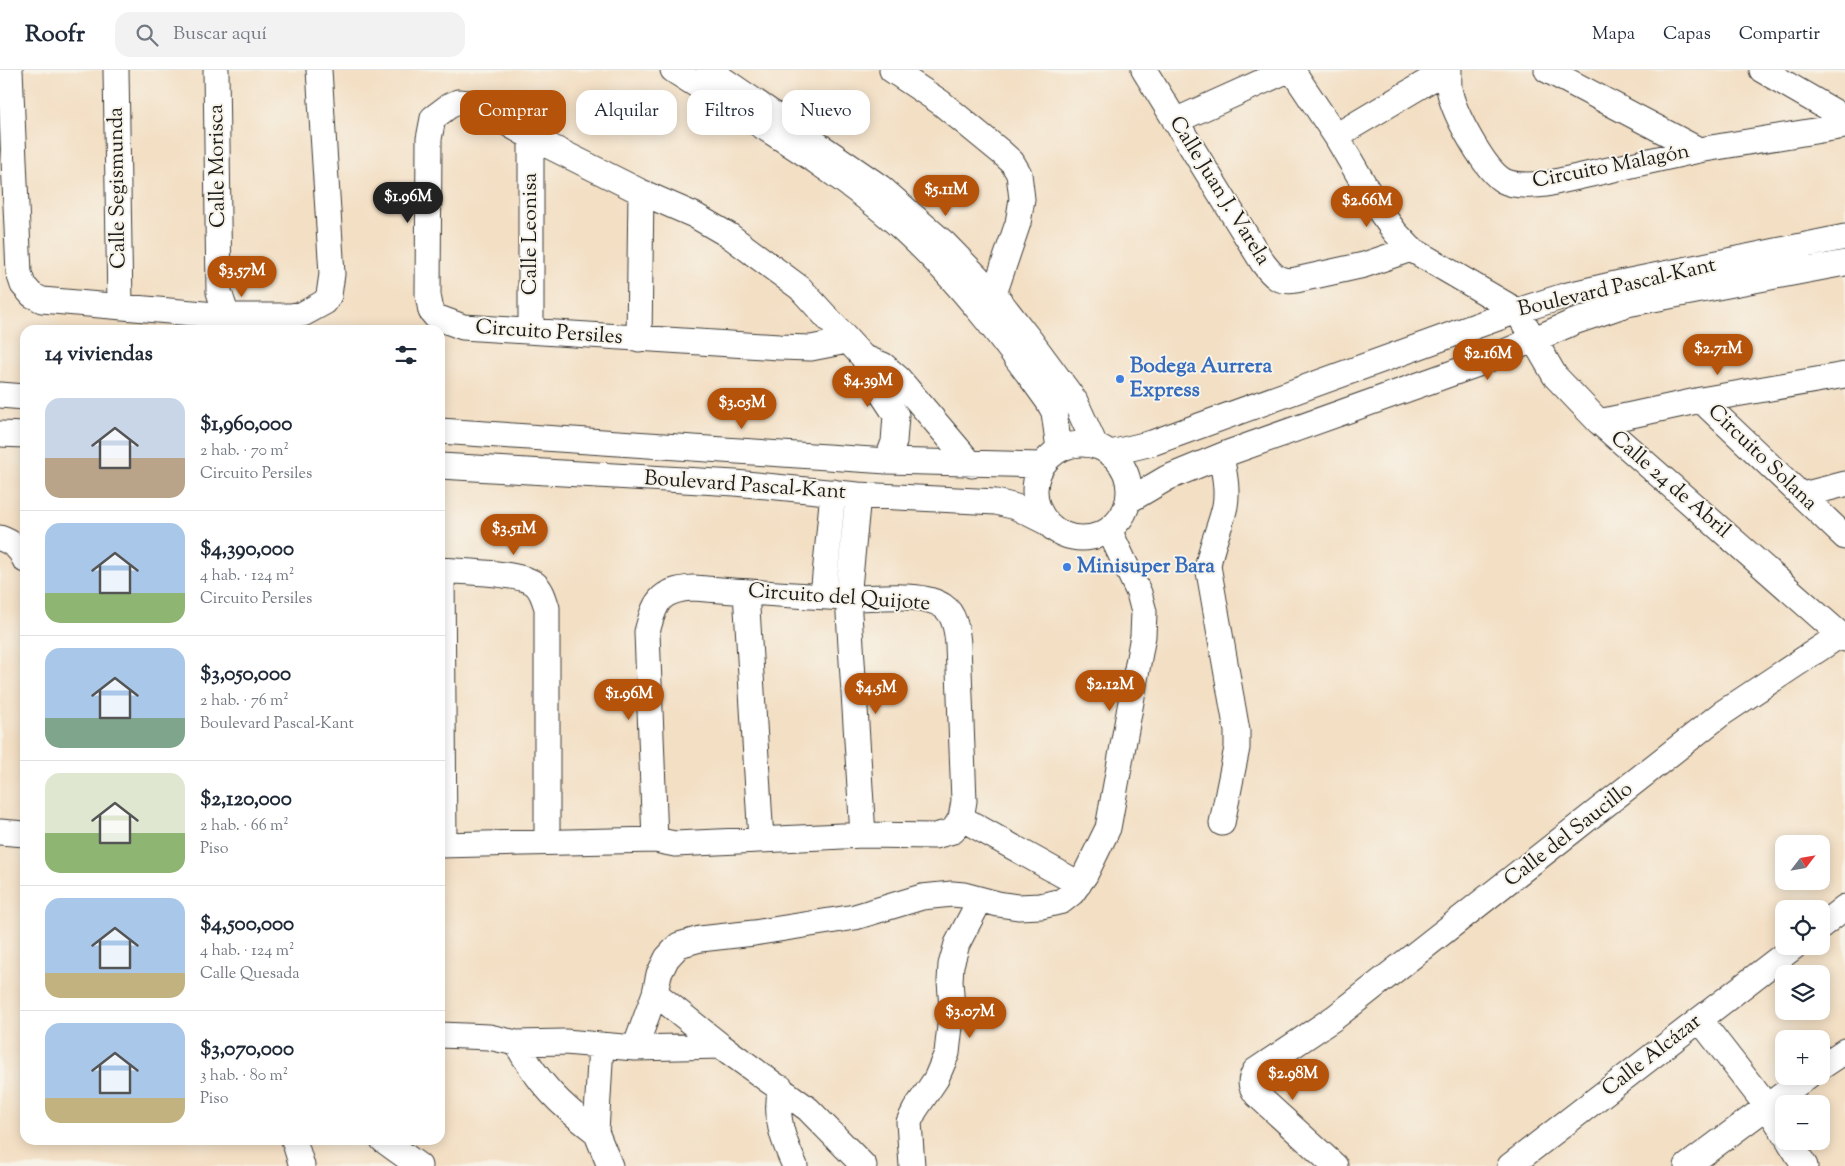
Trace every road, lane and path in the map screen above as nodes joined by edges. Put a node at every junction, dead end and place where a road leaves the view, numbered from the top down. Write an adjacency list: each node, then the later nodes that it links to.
1 (10, 70): 24 (street)
2 (116, 70): 24 (street, Calle Segismunda)
3 (216, 70): 26 (street, Calle Morisca)
4 (319, 70): 26 (street)
5 (673, 70): 42 (street)
6 (709, 70): 23 (street)
7 (892, 70): 23 (street)
8 (1144, 70): 14 (street, Calle Juan J. Varela)
9 (1290, 70): 14 (street); 16 (street)
10 (1448, 70): 16 (street, Circuito Malagón); 18 (street, Circuito Malagón)
11 (1547, 70): 18 (street)
12 (1762, 70): 13 (street)
13 (1845, 118)
14 (1175, 121): 21 (street, Calle Juan J. Varela)
15 (1845, 126): 18 (street, Circuito Malagón)
16 (1336, 136): 21 (street)
17 (531, 137): 19 (street, Circuito Persiles); 27 (street, Calle Leonisa); 27 (street, Circuito Persiles)
18 (1699, 150)
19 (641, 192): 28 (street); 30 (street, Circuito Persiles)
20 (1845, 237): 25 (street, Boulevard Pascal-Kant)
21 (1411, 249): 25 (street)
22 (1845, 263): 29 (street, Boulevard Pascal-Kant)
23 (994, 294): 39 (street)
24 (120, 305): 26 (street)
25 (1516, 310): 29 (street, Calle 24 de Abril); 39 (street, Boulevard Pascal-Kant)
26 (217, 323)
27 (531, 331): 28 (street, Circuito Persiles)
28 (638, 339): 30 (street, Circuito Persiles)
29 (1533, 340): 35 (street, Calle 24 de Abril); 41 (street, Boulevard Pascal-Kant)
30 (855, 349): 43 (street, Circuito Persiles); 44 (street, Circuito Persiles)
31 (1845, 375): 34 (street, Circuito Solana)
32 (0, 395): 33 (street)
33 (20, 397)
34 (1701, 400): 35 (street, Circuito Solana); 50 (street, Circuito Solana)
35 (1599, 422): 61 (street, Calle 24 de Abril)
36 (445, 431): 40 (street, Boulevard Pascal-Kant)
37 (0, 434): 38 (street)
38 (20, 435)
39 (1103, 449): 42 (street); 51 (street)
40 (737, 450): 43 (street, Boulevard Pascal-Kant); 46 (street)
41 (1221, 456): 51 (street, Boulevard Pascal-Kant); 63 (street)
42 (1051, 457): 44 (street, Boulevard Pascal-Kant); 52 (street)
43 (887, 461): 44 (street, Boulevard Pascal-Kant)
44 (972, 465)
45 (445, 466): 46 (street, Boulevard Pascal-Kant)
46 (735, 483): 48 (street, Boulevard Pascal-Kant)
47 (1845, 484): 50 (street)
48 (833, 492): 49 (street, Boulevard Pascal-Kant); 59 (street)
49 (858, 494): 52 (street, Boulevard Pascal-Kant); 60 (street)
50 (1802, 495): 54 (street, Circuito Solana)
51 (1128, 501): 53 (street)
52 (1046, 522): 53 (street)
53 (1109, 530): 71 (street)
54 (1845, 537)
55 (0, 538): 56 (street)
56 (20, 550)
57 (445, 570): 69 (street)
58 (746, 592): 59 (street, Circuito del Quijote); 67 (street, Circuito del Quijote); 68 (street)
59 (823, 596): 60 (street, Circuito del Quijote)
60 (848, 598): 62 (street, Circuito del Quijote); 66 (street)
61 (1842, 637): 99 (street, Calle del Saucillo)
62 (961, 818): 66 (street); 71 (street)
63 (1222, 823)
64 (0, 832): 65 (street)
65 (20, 834)
66 (863, 834): 68 (street)
67 (655, 840): 68 (street); 69 (street)
68 (761, 840)
69 (547, 842): 70 (street)
70 (445, 845)
71 (1079, 884): 72 (street)
72 (980, 900): 76 (street); 98 (street)
73 (1845, 907): 74 (street)
74 (1830, 919)
75 (1783, 955): 77 (street, Calle Alcázar)
76 (655, 993): 81 (street); 82 (street)
77 (1700, 1020): 87 (street); 100 (street, Calle Alcázar)
78 (445, 1035): 79 (street)
79 (516, 1043): 80 (street); 89 (street)
80 (601, 1046): 82 (street); 89 (street)
81 (720, 1046): 82 (street); 86 (street)
82 (635, 1048)
83 (1845, 1051): 84 (street)
84 (1830, 1061)
85 (1795, 1085): 87 (street)
86 (780, 1088): 96 (street); 97 (street)
87 (1766, 1105): 88 (street); 101 (street)
88 (1775, 1119)
89 (596, 1132): 95 (street)
90 (296, 1145): 93 (street)
91 (390, 1145): 94 (street)
92 (1795, 1150): 102 (street)
93 (302, 1166)
94 (419, 1166)
95 (610, 1166)
96 (795, 1166)
97 (864, 1166)
98 (912, 1166)
99 (1335, 1166)
100 (1510, 1166)
101 (1687, 1166)
102 (1805, 1166)

